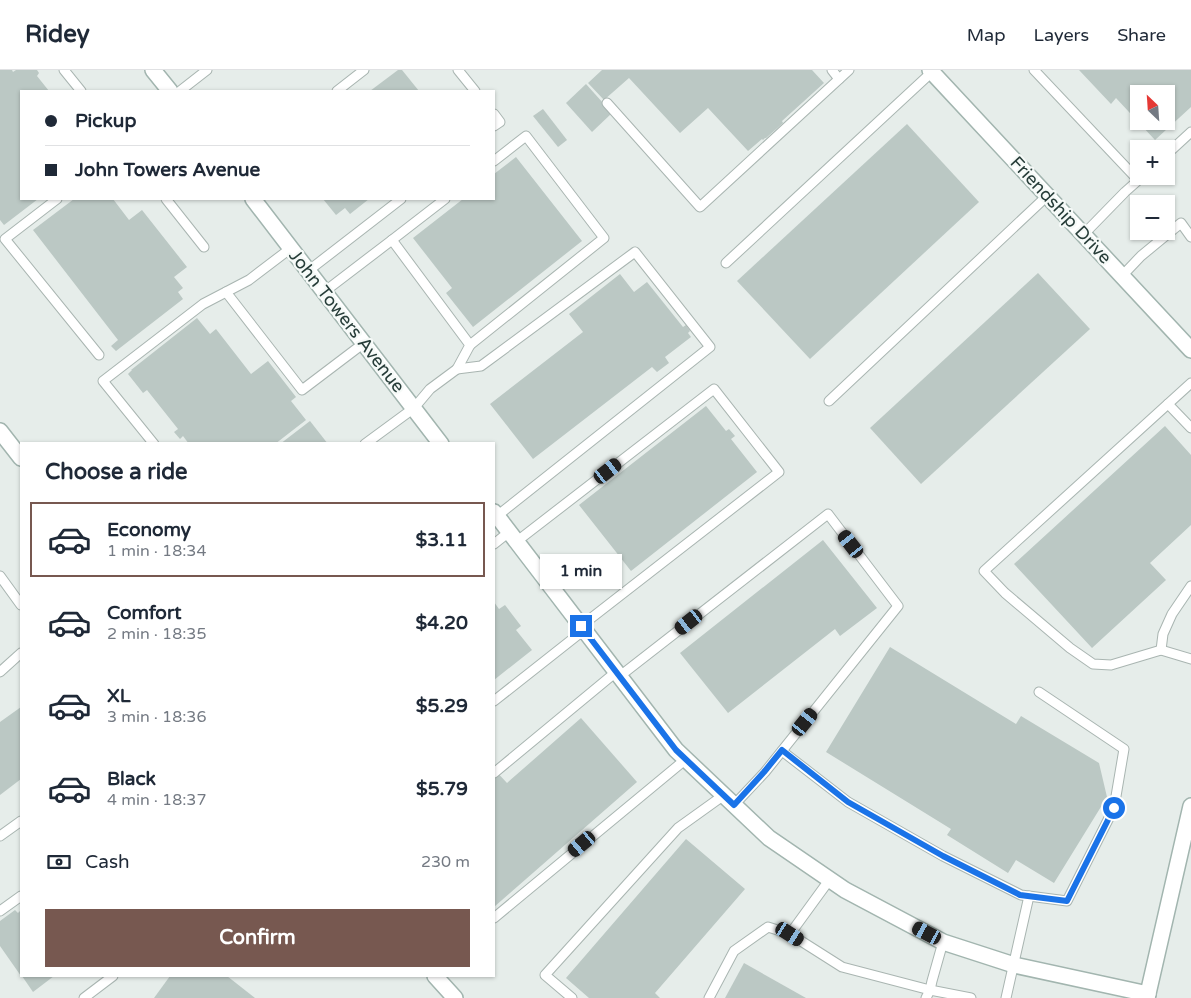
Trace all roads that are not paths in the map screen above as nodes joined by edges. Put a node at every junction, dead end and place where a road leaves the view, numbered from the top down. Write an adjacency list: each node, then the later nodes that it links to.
1 (64, 70): 11 (lane)
2 (153, 70): 12 (street)
3 (207, 70): 13 (lane)
4 (364, 70): 14 (lane)
5 (458, 70): 15 (lane)
6 (832, 70): 10 (lane)
7 (849, 70): 10 (lane)
8 (1034, 70): 22 (lane)
9 (931, 71): 24 (street, Friendship Drive); 35 (lane)
10 (839, 78): 16 (lane)
11 (80, 90)
12 (169, 90)
13 (181, 90)
14 (338, 90)
15 (474, 90)
16 (607, 103)
17 (495, 115): 18 (lane)
18 (495, 125)
19 (1191, 132): 20 (lane)
20 (1175, 147)
21 (495, 160): 41 (lane)
22 (1130, 168)
23 (1132, 185): 30 (lane)
24 (1047, 196): 30 (street, Friendship Drive); 46 (lane)
25 (56, 200): 43 (lane)
26 (167, 200): 33 (lane)
27 (254, 200): 34 (street, John Towers Avenue)
28 (400, 200): 36 (lane)
29 (444, 200): 32 (lane)
30 (1083, 234): 37 (street, Friendship Drive)
31 (1191, 238): 37 (lane)
32 (392, 240): 39 (lane); 41 (lane)
33 (204, 247)
34 (291, 248): 36 (street, John Towers Avenue); 38 (lane)
35 (726, 263)
36 (308, 271): 39 (street, John Towers Avenue)
37 (1122, 276): 42 (street, Friendship Drive)
38 (226, 292): 40 (lane); 51 (lane)
39 (324, 292): 40 (street, John Towers Avenue)
40 (364, 343): 48 (street, John Towers Avenue)
41 (470, 345): 44 (lane)
42 (1191, 350)
43 (99, 355)
44 (457, 369): 48 (lane); 55 (lane)
45 (1191, 383): 47 (lane)
46 (829, 401)
47 (1168, 404): 49 (lane); 62 (lane)
48 (414, 408): 52 (lane); 53 (street, John Towers Avenue)
49 (1191, 428)
50 (0, 431): 54 (street)
51 (152, 442)
52 (368, 442)
53 (440, 442)
54 (20, 457)
55 (495, 514): 56 (street)
56 (513, 537): 57 (lane); 61 (street); 61 (lane)
57 (495, 544)
58 (0, 576): 60 (lane)
59 (1191, 586): 62 (lane)
60 (20, 603)
61 (583, 628): 66 (street); 68 (lane)
62 (1161, 650): 64 (lane)
63 (20, 654): 65 (lane)
64 (1191, 659)
65 (0, 672)
66 (618, 674): 69 (lane); 70 (street); 71 (lane)
67 (1039, 692): 77 (lane)
68 (495, 700)
69 (782, 750): 72 (lane); 77 (lane)
70 (686, 759): 72 (street); 80 (lane)
71 (495, 772)
72 (729, 800): 76 (street); 90 (lane)
73 (1191, 806): 87 (street)
74 (20, 823): 75 (lane)
75 (0, 836)
76 (830, 879): 81 (lane); 82 (street)
77 (1029, 896): 83 (lane)
78 (20, 897): 79 (lane)
79 (0, 911)
80 (495, 917)
81 (790, 934): 86 (lane); 91 (lane)
82 (943, 942): 83 (street); 86 (lane)
83 (1014, 965): 87 (street); 93 (lane)
84 (112, 977): 88 (lane)
85 (436, 977): 89 (street)
86 (928, 994): 92 (lane)
87 (1147, 996)
88 (84, 998)
89 (455, 998)
90 (572, 998)
91 (709, 998)
92 (972, 998)
93 (1006, 998)

